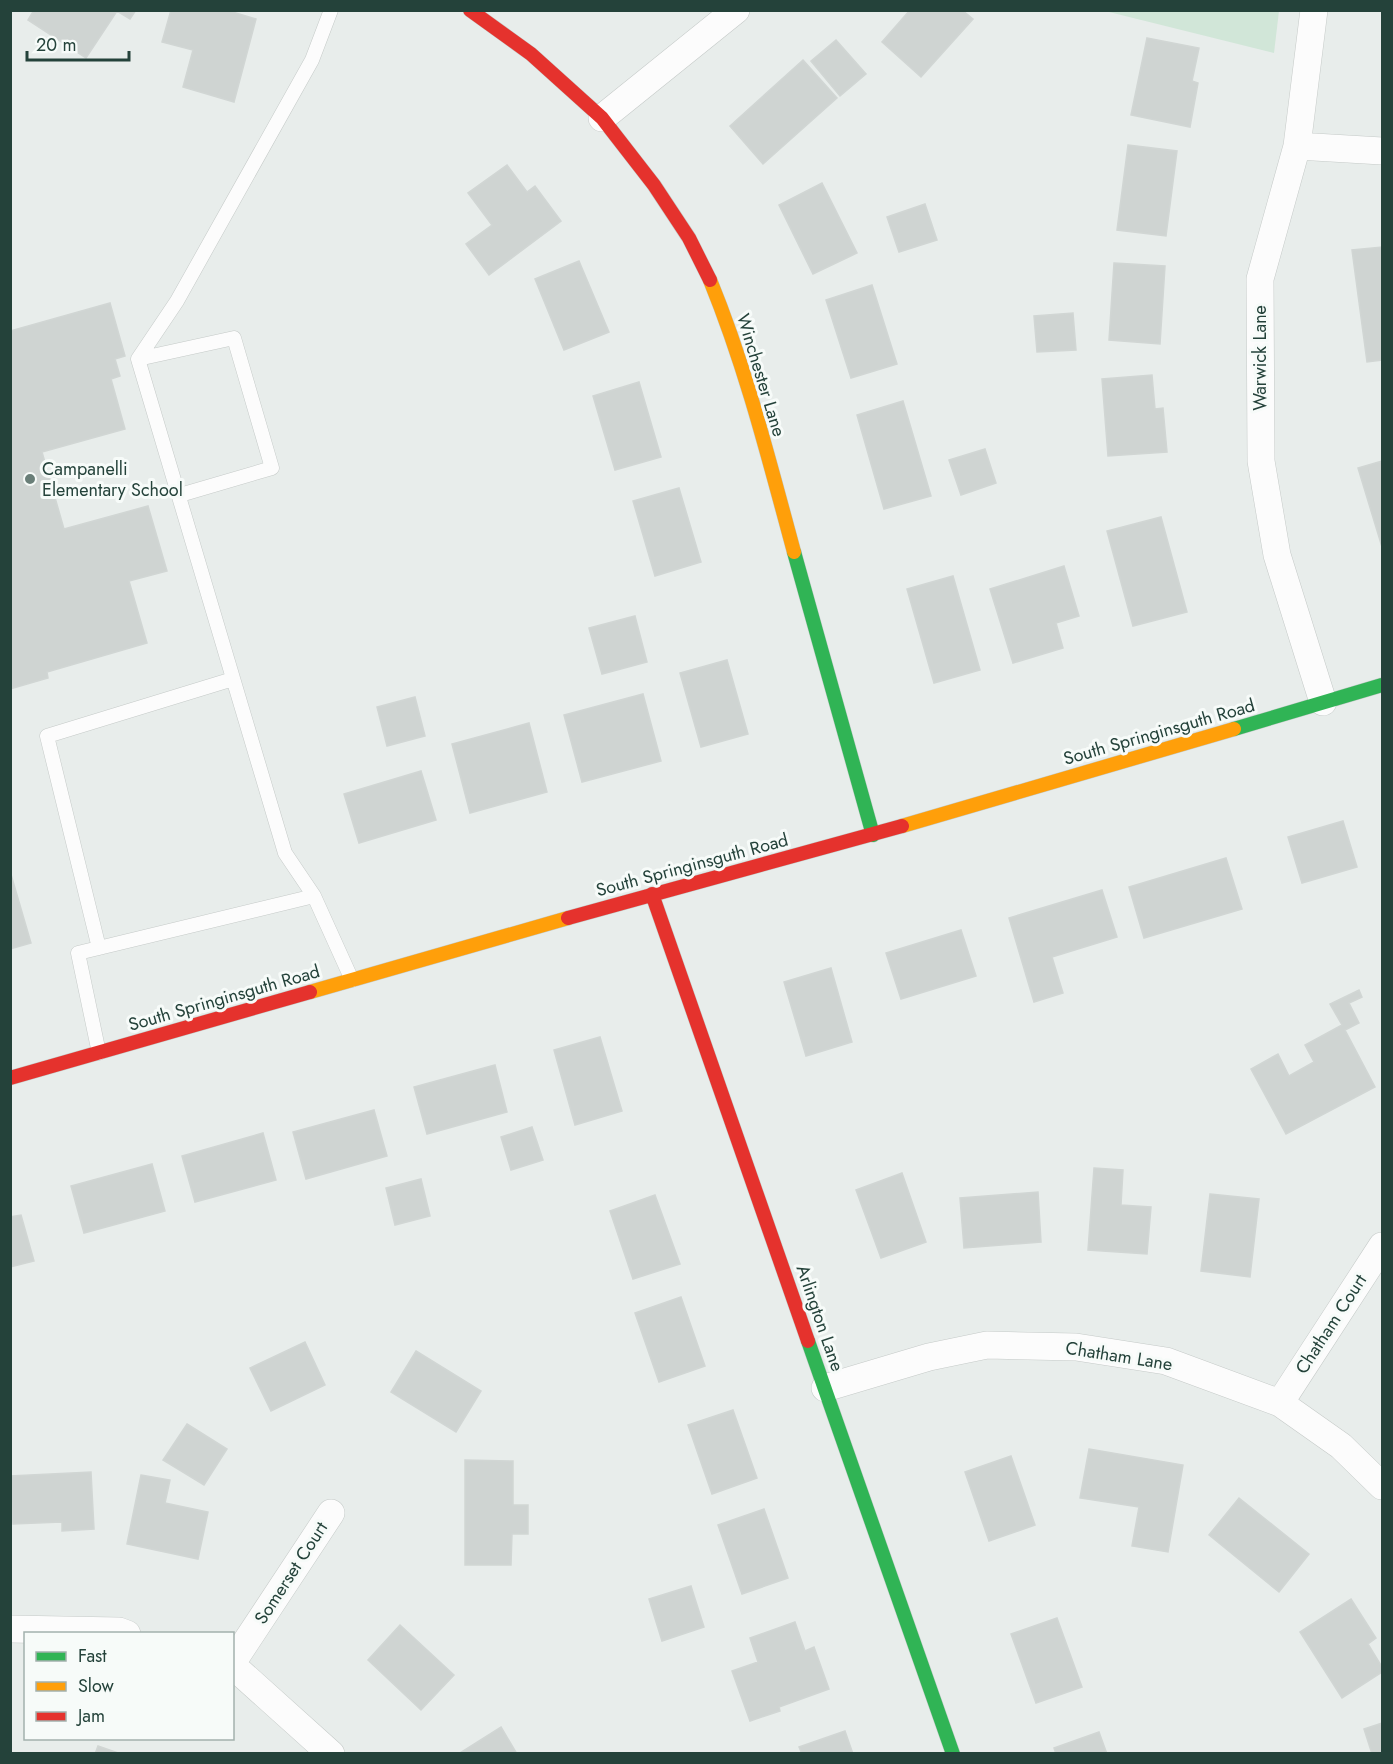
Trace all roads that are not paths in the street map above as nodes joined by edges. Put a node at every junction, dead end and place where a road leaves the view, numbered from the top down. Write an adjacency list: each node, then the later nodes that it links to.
1 (331, 10): 8 (lane)
2 (470, 10): 5 (street, Winchester Lane)
3 (736, 10): 5 (street)
4 (1314, 10): 6 (street, Warwick Lane)
5 (602, 118): 13 (street, Winchester Lane)
6 (1297, 146): 7 (street); 12 (street, Warwick Lane)
7 (1383, 151)
8 (138, 359): 9 (lane); 9 (lane)
9 (180, 495): 10 (lane)
10 (233, 679): 15 (lane); 16 (lane)
11 (1383, 686): 12 (street, South Springinsguth Road)
12 (1323, 702): 13 (street, South Springinsguth Road)
13 (873, 835): 14 (street, South Springinsguth Road)
14 (652, 894): 17 (street, South Springinsguth Road); 21 (street, Arlington Lane)
15 (314, 896): 16 (lane); 17 (lane)
16 (99, 948): 18 (lane)
17 (352, 980): 18 (street, South Springinsguth Road)
18 (99, 1053): 19 (street, South Springinsguth Road)
19 (10, 1078)
20 (1383, 1246): 22 (street, Chatham Court)
21 (825, 1388): 22 (street, Chatham Lane); 30 (street, Arlington Lane)
22 (1280, 1403): 23 (street, Chatham Lane)
23 (1383, 1486)
24 (331, 1513): 27 (street, Somerset Court)
25 (10, 1629): 26 (street)
26 (122, 1632)
27 (234, 1661)
28 (234, 1666): 29 (street)
29 (331, 1754)
30 (953, 1754)

